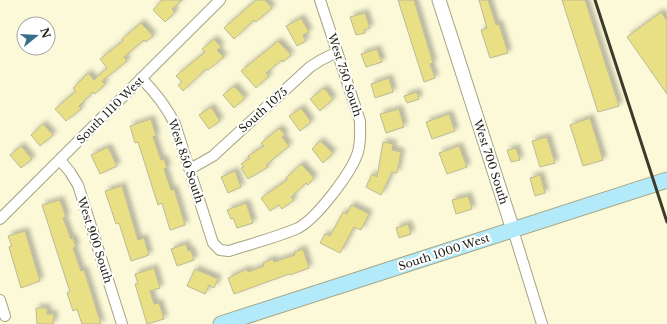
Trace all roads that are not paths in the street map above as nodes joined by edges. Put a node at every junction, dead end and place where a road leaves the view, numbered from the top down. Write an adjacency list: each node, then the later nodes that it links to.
1 (220, 0): 5 (street, South 1110 West)
2 (320, 0): 4 (street, West 750 South)
3 (439, 0): 10 (street, West 700 South)
4 (337, 52): 7 (street, South 1075); 11 (street, West 750 South)
5 (141, 78): 6 (street, South 1110 West); 7 (street, West 850 South)
6 (60, 160): 9 (street, South 1110 West); 14 (street, West 900 South)
7 (190, 169): 11 (street, West 850 South)
8 (667, 180): 10 (main road, South 1000 West)
9 (0, 219)
10 (513, 230): 15 (main road, South 1000 West); 16 (street, West 700 South)
11 (220, 250)
12 (0, 300): 13 (street)
13 (5, 316)
14 (122, 324)
15 (220, 324)
16 (542, 324)

